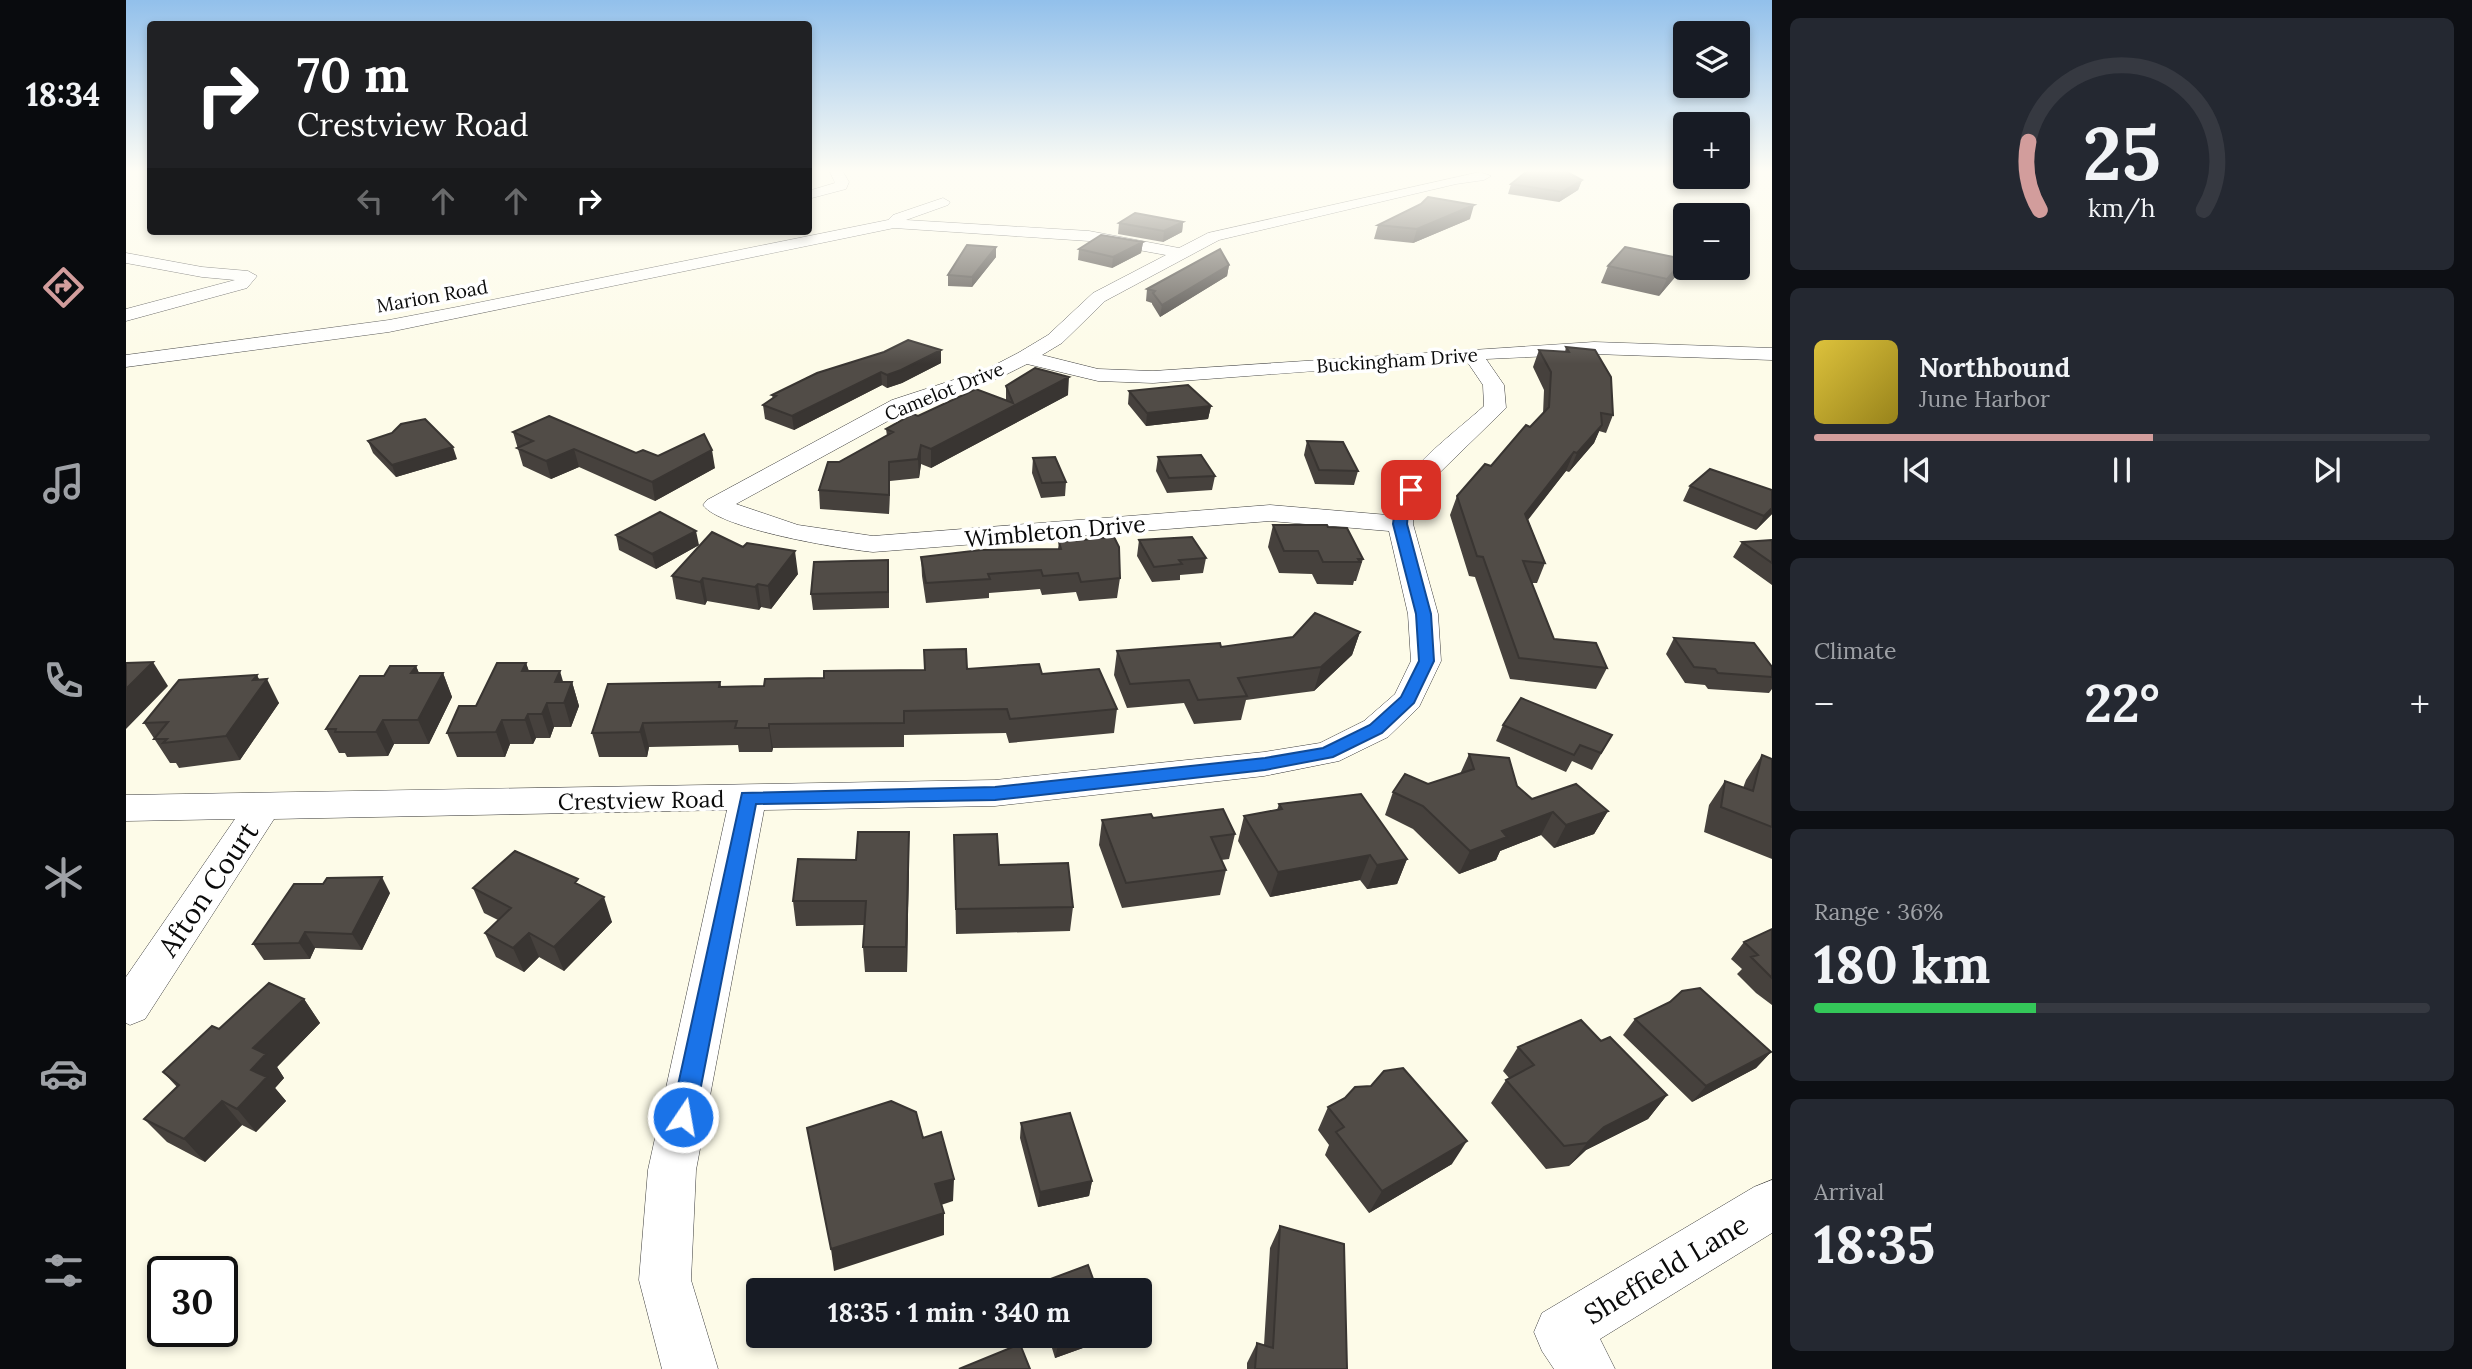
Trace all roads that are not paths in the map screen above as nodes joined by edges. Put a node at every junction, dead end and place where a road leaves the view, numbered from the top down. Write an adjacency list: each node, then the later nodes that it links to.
1 (807, 236): 10 (street, Marion Road)
2 (1087, 236): 4 (street)
3 (1216, 236): 4 (street, Camelot Drive)
4 (1180, 253): 9 (street, Camelot Drive)
5 (126, 258): 6 (street)
6 (126, 315)
7 (1471, 354): 8 (street, Buckingham Drive); 9 (street, Buckingham Drive); 12 (street)
8 (1772, 354)
9 (1025, 357): 11 (street, Camelot Drive)
10 (126, 361)
11 (716, 505): 12 (street, Wimbleton Drive)
12 (1400, 524): 13 (street, Crestview Road)
13 (748, 798): 15 (street, Crestview Road); 19 (street)
14 (126, 808): 15 (street, Crestview Road)
15 (262, 808): 16 (street, Afton Court)
16 (130, 1006)
17 (1772, 1205): 18 (street, Sheffield Lane)
18 (1574, 1351)
19 (690, 1369)

